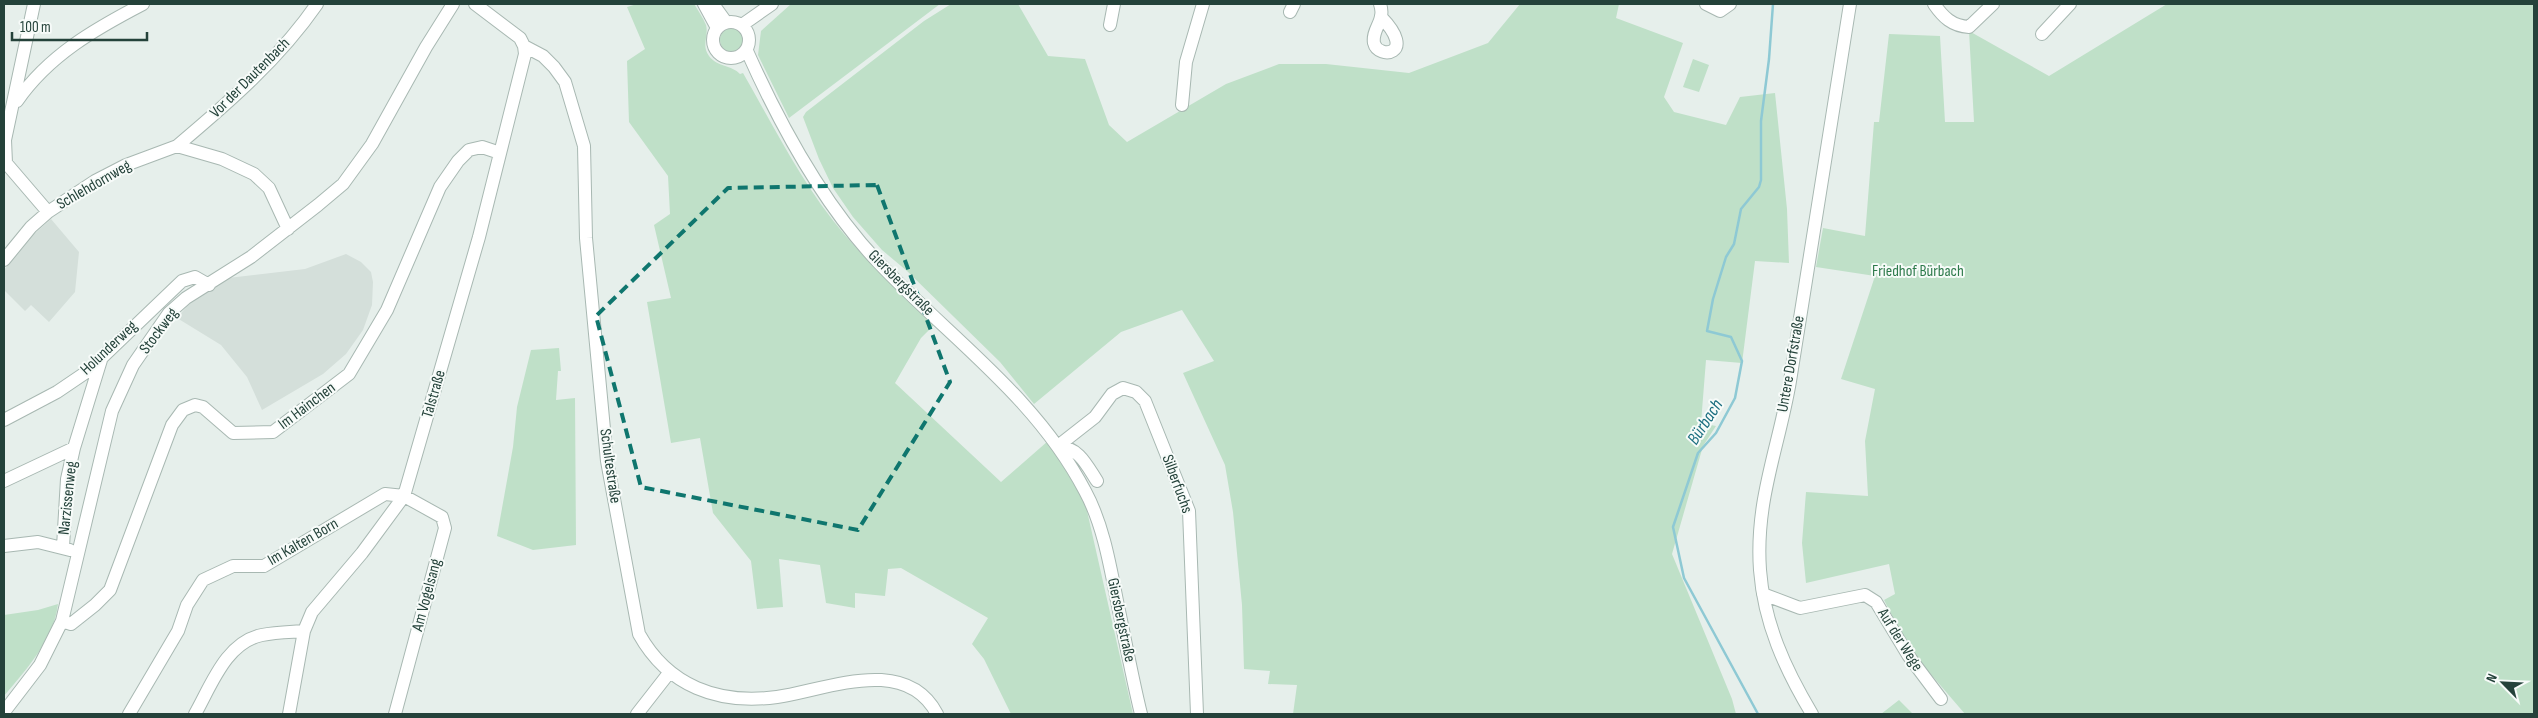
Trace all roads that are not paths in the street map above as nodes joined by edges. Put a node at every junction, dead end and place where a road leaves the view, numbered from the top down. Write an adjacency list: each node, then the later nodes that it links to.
1 (34, 4): 23 (street)
2 (143, 4): 23 (street)
3 (317, 4): 25 (street, Vor der Dautenbach)
4 (453, 4): 29 (street, Stockweg)
5 (475, 4): 21 (street, Schultestraße)
6 (704, 4): 18 (street)
7 (713, 4): 18 (street)
8 (772, 4): 19 (street)
9 (1114, 4): 17 (street)
10 (1203, 4): 24 (street)
11 (1706, 4): 12 (street)
12 (1730, 4)
13 (1850, 4): 42 (street, Untere Dorfstraße)
14 (1934, 4): 15 (street)
15 (1993, 4)
16 (2070, 4): 20 (street)
17 (1110, 24)
18 (722, 25): 19 (street); 22 (street)
19 (746, 29): 22 (street)
20 (2042, 34)
21 (524, 46): 26 (street, Talstraße); 45 (street, Schultestraße)
22 (742, 54): 34 (street, Giersbergstraße)
23 (14, 105): 27 (street)
24 (1182, 105)
25 (177, 146): 28 (street, Schlehdornweg); 29 (street)
26 (500, 153): 38 (street, Talstraße); 43 (street, Im Hainchen)
27 (5, 163): 28 (street)
28 (48, 212): 30 (street, Schlehdornweg)
29 (288, 229): 31 (street, Stockweg)
30 (4, 260)
31 (209, 285): 32 (street, Holunderweg); 41 (street, Stockweg)
32 (101, 360): 33 (street, Holunderweg); 35 (street, Narzissenweg)
33 (4, 420)
34 (1058, 446): 36 (street, Giersbergstraße); 54 (street, Giersbergstraße); 55 (street, Silberfuchs)
35 (74, 448): 37 (street, Narzissenweg); 40 (street, Narzissenweg)
36 (1097, 480)
37 (4, 481)
38 (404, 496): 44 (street, Talstraße); 48 (street, Im Kalten Born); 51 (street, Am Vogelsang)
39 (4, 546): 40 (street)
40 (63, 548): 41 (street)
41 (79, 553): 43 (street, Stockweg)
42 (1763, 594): 46 (street, Auf der Wege); 56 (street, Untere Dorfstraße)
43 (62, 621): 47 (street, Stockweg)
44 (304, 631): 49 (street); 50 (street, Talstraße)
45 (669, 673): 52 (street); 53 (street, Schultestraße)
46 (1941, 699)
47 (4, 712)
48 (129, 714)
49 (195, 714)
50 (289, 714)
51 (395, 714)
52 (637, 714)
53 (937, 714)
54 (1140, 714)
55 (1197, 714)
56 (1812, 714)

